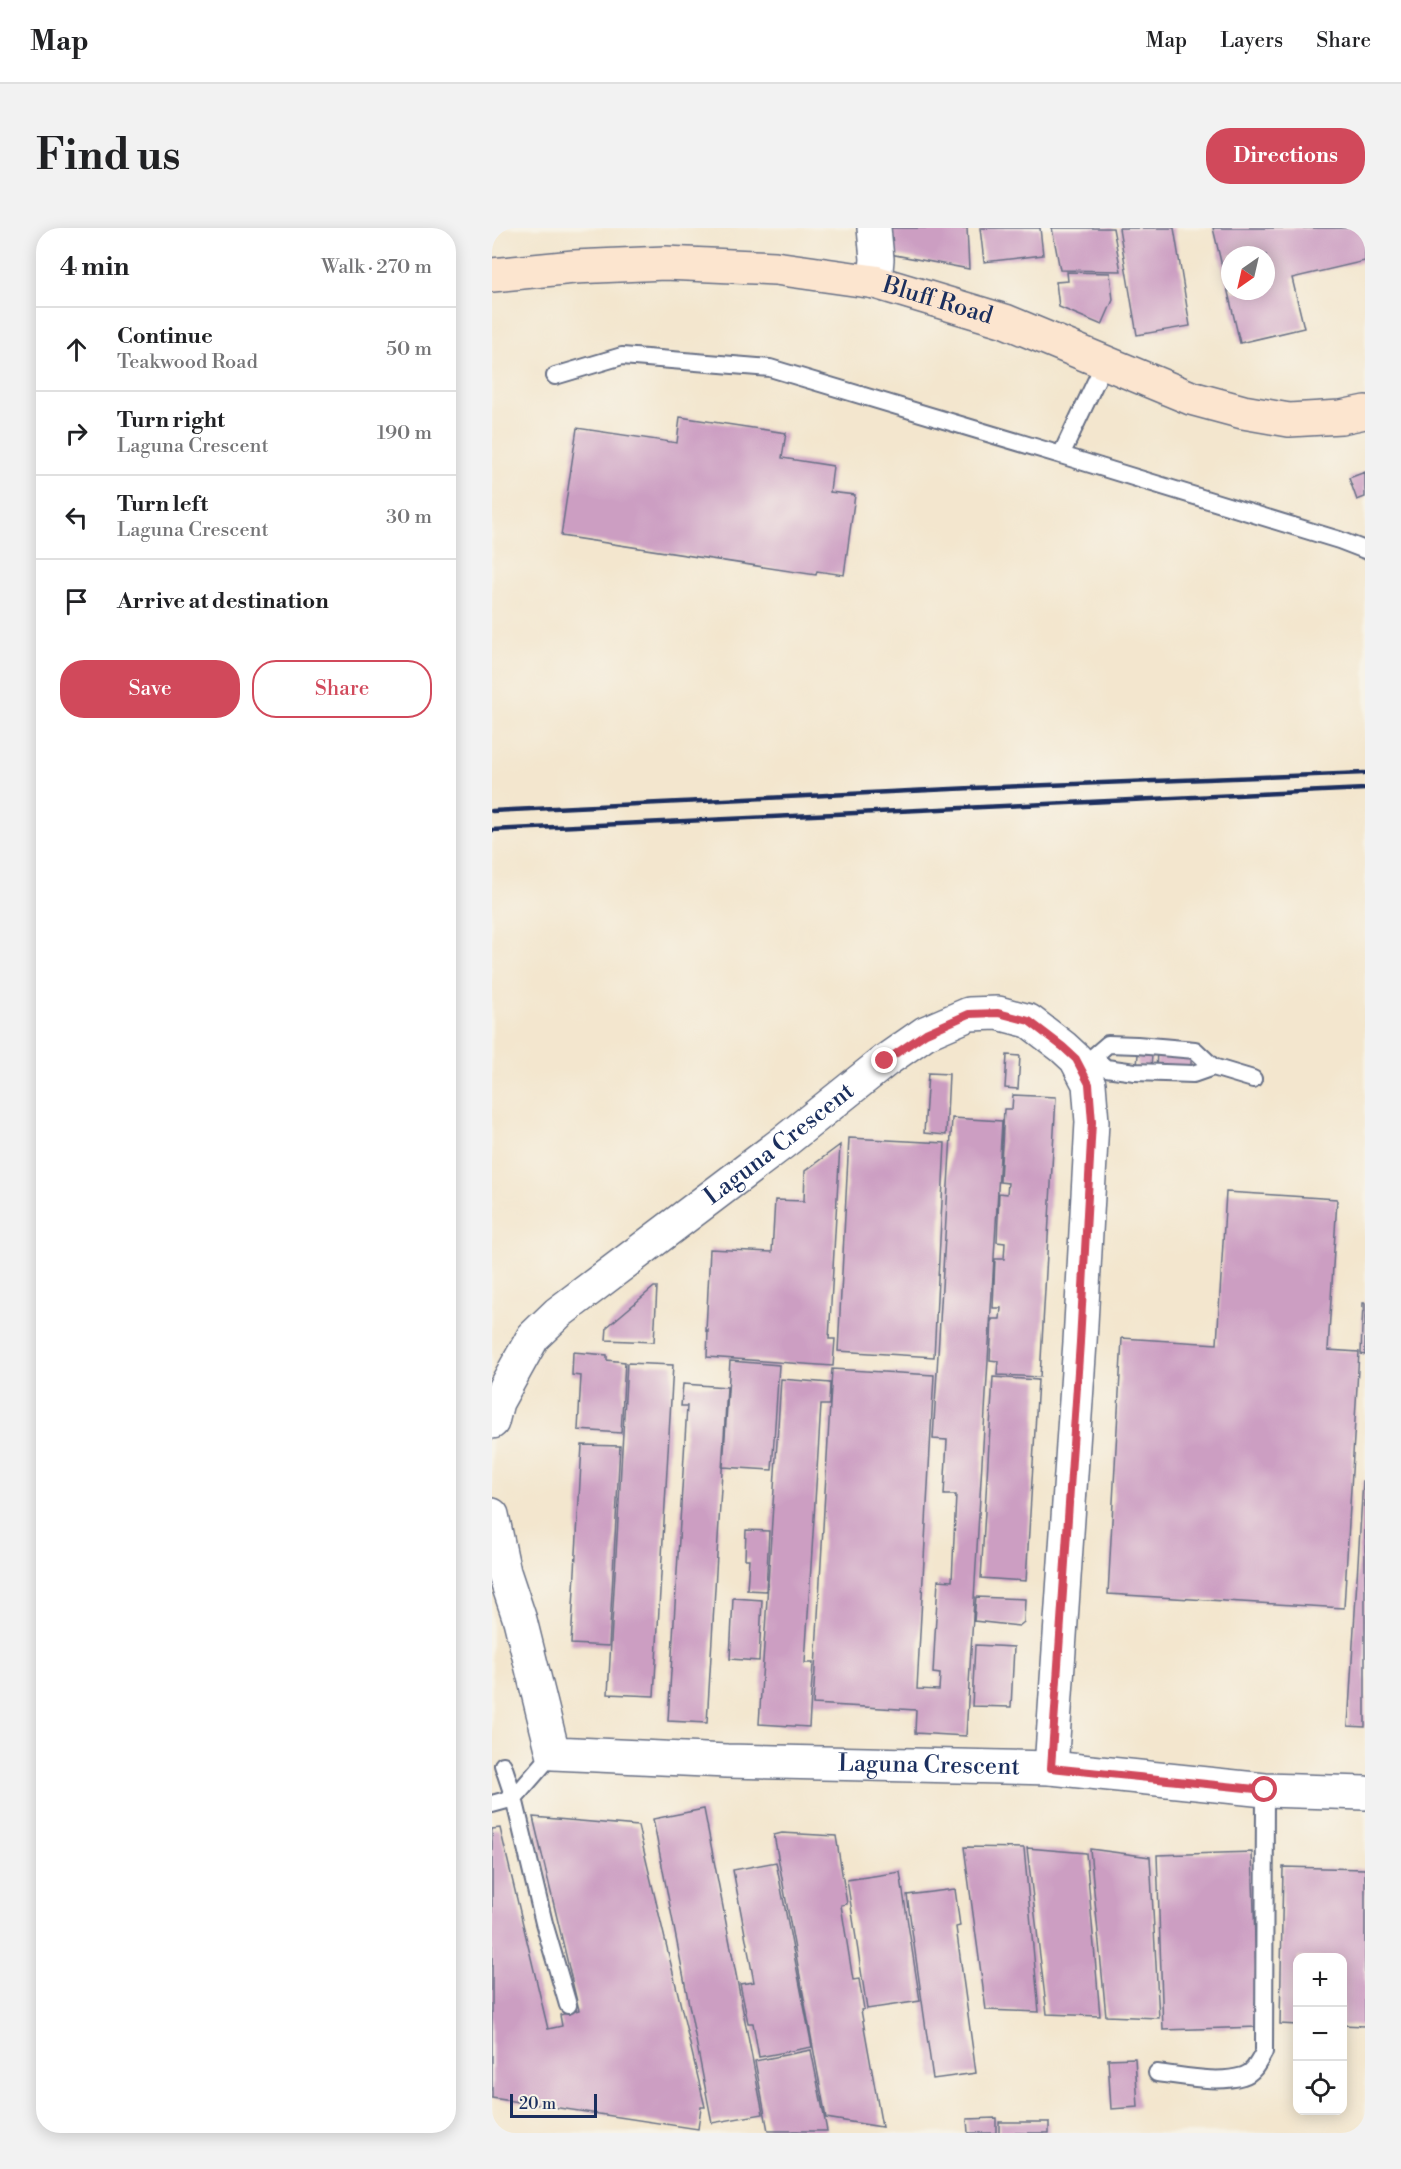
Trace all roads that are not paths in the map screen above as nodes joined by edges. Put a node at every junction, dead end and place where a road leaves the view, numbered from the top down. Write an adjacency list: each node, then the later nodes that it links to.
1 (874, 228): 3 (street)
2 (492, 275): 3 (main road, Bluff Road)
3 (875, 282): 4 (main road, Bluff Road)
4 (1106, 362): 6 (main road, Bluff Road); 7 (lane)
5 (555, 376): 7 (lane)
6 (1365, 412)
7 (1061, 455): 8 (lane)
8 (1365, 550)
9 (1084, 1058): 10 (lane); 10 (lane); 12 (street, Laguna Crescent); 16 (street, Laguna Crescent)
10 (1213, 1067): 11 (lane)
11 (1253, 1079)
12 (492, 1422)
13 (492, 1515): 14 (street)
14 (553, 1753): 16 (street, Laguna Crescent); 17 (lane)
15 (498, 1766): 17 (lane); 20 (lane)
16 (1051, 1768): 18 (street)
17 (530, 1779): 20 (lane)
18 (1265, 1790): 19 (street); 23 (lane)
19 (1365, 1793)
20 (514, 1798): 21 (lane); 22 (lane)
21 (492, 1804)
22 (568, 2005)
23 (1157, 2073)

